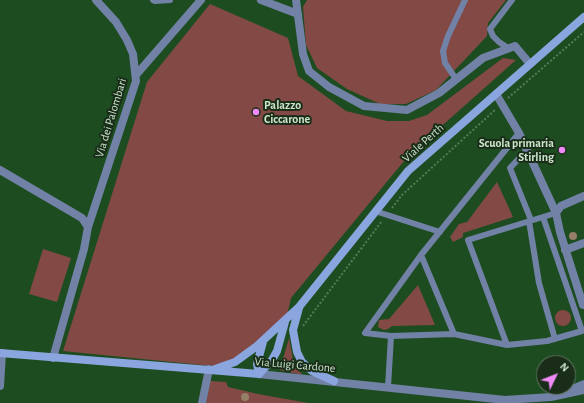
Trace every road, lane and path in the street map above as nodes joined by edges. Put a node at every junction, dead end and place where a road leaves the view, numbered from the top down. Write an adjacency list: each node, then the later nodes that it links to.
1 (96, 0): 14 (street, Via dei Palombari)
2 (152, 0): 3 (lane)
3 (170, 0)
4 (201, 0): 14 (street)
5 (260, 0): 9 (street)
6 (296, 0): 9 (street)
7 (465, 0): 15 (lane)
8 (512, 0): 12 (lane)
9 (298, 14): 15 (street)
10 (584, 17): 13 (main road, Viale Perth)
11 (584, 32): 17 (path)
12 (508, 48): 13 (street); 15 (street)
13 (530, 64): 16 (main road, Viale Perth)
14 (136, 75): 27 (street, Via dei Palombari)
15 (456, 79)
16 (496, 94): 17 (street); 22 (main road, Viale Perth)
17 (501, 104): 18 (street); 24 (path)
18 (519, 133): 19 (street); 28 (lane)
19 (527, 150): 23 (street); 26 (lane)
20 (0, 170): 27 (street)
21 (584, 196): 23 (street)
22 (375, 211): 24 (lane); 33 (main road, Viale Perth)
23 (556, 213): 25 (lane); 30 (street)
24 (387, 214): 28 (lane); 35 (path)
25 (543, 217): 26 (lane); 36 (lane)
26 (530, 221): 39 (lane); 41 (lane)
27 (88, 227): 43 (street, Via dei Palombari)
28 (440, 232): 31 (lane)
29 (584, 243): 30 (street)
30 (565, 250): 32 (street)
31 (422, 255): 37 (lane); 38 (lane)
32 (583, 305)
33 (299, 307): 34 (main road, Viale Perth); 35 (main road, Viale Perth)
34 (286, 320): 40 (main road, Viale Perth); 45 (main road, Viale Perth)
35 (293, 330): 46 (main road, Viale Perth)
36 (583, 333): 39 (lane)
37 (454, 334): 38 (lane); 41 (lane)
38 (391, 336): 49 (lane)
39 (555, 339): 41 (lane)
40 (265, 340): 44 (main road, Viale Perth); 45 (main road, Viale Perth)
41 (507, 345)
42 (1, 353): 43 (main road, Via Luigi Cardone); 48 (street, Via Luigi Cardone)
43 (52, 358): 44 (main road, Via Luigi Cardone)
44 (212, 369): 45 (main road, Via Luigi Cardone); 52 (street)
45 (259, 374): 46 (street, Via Luigi Cardone)
46 (334, 381): 49 (street, Via Luigi Cardone)
47 (584, 384): 51 (lane)
48 (0, 386)
49 (388, 387): 51 (street, Via Luigi Cardone)
50 (584, 390): 51 (street, Via Luigi Cardone)
51 (553, 397)
52 (202, 403)

